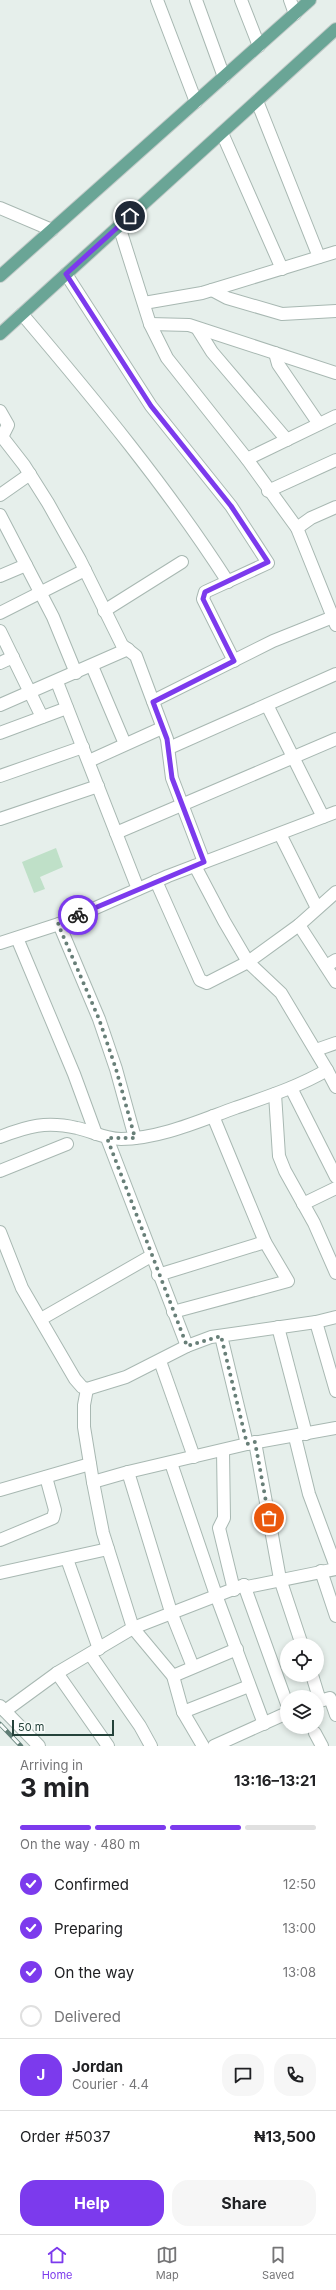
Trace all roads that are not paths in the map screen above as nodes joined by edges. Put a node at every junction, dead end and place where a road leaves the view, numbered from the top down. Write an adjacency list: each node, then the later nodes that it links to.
1 (157, 0): 11 (street)
2 (196, 0): 9 (street)
3 (241, 0): 8 (street)
4 (290, 0): 6 (street)
5 (310, 0): 6 (main road)
6 (294, 14): 8 (main road)
7 (336, 29): 10 (main road)
8 (259, 46): 9 (main road)
9 (224, 77): 11 (main road)
10 (257, 101): 12 (main road); 17 (street)
11 (196, 102): 15 (main road)
12 (222, 133): 14 (main road); 18 (street)
13 (0, 208): 15 (street)
14 (118, 226): 19 (main road); 22 (street)
15 (52, 230): 20 (main road)
16 (336, 252): 17 (street)
17 (319, 257): 18 (street)
18 (282, 268): 21 (street)
19 (66, 274): 24 (main road); 48 (street)
20 (0, 276)
21 (212, 290): 22 (street); 23 (street)
22 (144, 303): 25 (street)
23 (336, 311)
24 (22, 314): 27 (main road); 48 (street)
25 (150, 324): 26 (street); 35 (street)
26 (197, 328): 28 (street); 33 (street)
27 (0, 334)
28 (275, 353): 29 (street); 32 (street)
29 (336, 373)
30 (0, 410): 34 (street)
31 (336, 416): 32 (street)
32 (319, 424): 33 (street)
33 (287, 440): 35 (street)
34 (4, 447): 37 (street)
35 (247, 459): 38 (street)
36 (336, 460): 38 (street)
37 (30, 474): 39 (street); 46 (street)
38 (268, 491): 42 (street)
39 (0, 495)
40 (336, 507): 42 (street)
41 (0, 515): 43 (street)
42 (297, 528): 52 (street)
43 (5, 538): 45 (street)
44 (182, 562): 50 (street)
45 (26, 564): 47 (street); 49 (street)
46 (85, 570): 49 (street); 50 (street)
47 (0, 576)
48 (228, 582): 56 (street)
49 (40, 592): 51 (street); 59 (street)
50 (104, 611): 54 (street)
51 (0, 613)
52 (335, 621): 56 (street)
53 (0, 631): 55 (street)
54 (128, 649): 58 (street); 63 (street)
55 (13, 657): 57 (street); 62 (street)
56 (234, 661): 63 (street)
57 (0, 663)
58 (92, 666): 59 (street); 71 (street)
59 (76, 673): 61 (street)
60 (336, 674): 65 (street)
61 (57, 682): 62 (street); 66 (street)
62 (30, 694): 64 (street); 67 (street)
63 (153, 702): 68 (street)
64 (0, 705)
65 (267, 705): 73 (street); 74 (street)
66 (67, 708): 67 (street); 72 (street)
67 (42, 718): 69 (street)
68 (162, 728): 71 (street); 73 (street)
69 (0, 733)
70 (336, 739): 74 (street)
71 (125, 744): 75 (street)
72 (83, 747): 75 (street); 76 (street)
73 (169, 748): 78 (street)
74 (294, 759): 78 (street); 80 (street)
75 (88, 760): 77 (street)
76 (0, 776)
77 (98, 786): 81 (street); 82 (street)
78 (182, 806): 82 (street); 84 (street)
79 (336, 812): 80 (street)
80 (323, 817): 83 (street)
81 (0, 819)
82 (116, 832): 86 (street)
83 (280, 834): 84 (street); 88 (street)
84 (199, 864): 85 (street); 93 (street)
85 (156, 881): 86 (street); 93 (street)
86 (138, 889): 89 (street)
87 (336, 892): 88 (street)
88 (317, 908): 90 (street)
89 (58, 924): 91 (street); 105 (street)
90 (299, 925): 93 (street); 94 (street)
91 (17, 938): 92 (street); 103 (street)
92 (0, 943)
93 (248, 962): 97 (street)
94 (331, 963): 95 (street)
95 (336, 982)
96 (336, 1043): 97 (street)
97 (316, 1050): 98 (street)
98 (327, 1070): 99 (street); 100 (street)
99 (336, 1087)
100 (291, 1088): 101 (street); 108 (street)
101 (275, 1094): 102 (street); 110 (street)
102 (213, 1116): 105 (street); 112 (street)
103 (101, 1136): 104 (street); 105 (street); 113 (street)
104 (0, 1137)
105 (135, 1138)
106 (67, 1144): 107 (street)
107 (0, 1171)
108 (336, 1177)
109 (336, 1188): 110 (street)
110 (303, 1204): 114 (street)
111 (0, 1232): 118 (street)
112 (265, 1242): 115 (street); 116 (street)
113 (151, 1256): 115 (street); 118 (street)
114 (336, 1273)
115 (158, 1275): 116 (street)
116 (173, 1312): 122 (street)
117 (336, 1317): 119 (street)
118 (40, 1319): 124 (street)
119 (316, 1322): 120 (street); 125 (street)
120 (278, 1327): 121 (street); 127 (street)
121 (221, 1336): 122 (street); 128 (street)
122 (187, 1346): 123 (street)
123 (160, 1361): 124 (street); 130 (street)
124 (87, 1389): 132 (street)
125 (336, 1391)
126 (336, 1428): 127 (street)
127 (301, 1436): 128 (street); 140 (street)
128 (251, 1443): 129 (street); 143 (street)
129 (223, 1451): 130 (street); 144 (street)
130 (194, 1457): 131 (street)
131 (171, 1463): 133 (street); 145 (street)
132 (90, 1464): 134 (street); 135 (street)
133 (128, 1472): 135 (street); 146 (street)
134 (46, 1477): 136 (street); 137 (street)
135 (93, 1482): 138 (street)
136 (0, 1490)
137 (0, 1540)
138 (108, 1549): 139 (street); 148 (street)
139 (67, 1559): 142 (street); 151 (street)
140 (336, 1568): 141 (street)
141 (321, 1571): 143 (street); 147 (street)
142 (0, 1573)
143 (280, 1579): 144 (street); 149 (street)
144 (239, 1588): 145 (street); 156 (street)
145 (216, 1595): 146 (street); 150 (street)
146 (171, 1612): 148 (street); 152 (street)
147 (336, 1616)
148 (133, 1628): 151 (street); 154 (street)
149 (300, 1638)
150 (237, 1649): 152 (street); 155 (street)
151 (95, 1652): 153 (street); 166 (street)
152 (193, 1667): 154 (street)
153 (57, 1673): 158 (street); 165 (street)
154 (173, 1676): 159 (street)
155 (249, 1686): 159 (street); 162 (street)
156 (281, 1690)
157 (324, 1700): 160 (street)
158 (3, 1709): 164 (street)
159 (184, 1712): 167 (street)
160 (336, 1715)
161 (280, 1716): 162 (street)
162 (264, 1724): 168 (street)
163 (315, 1734): 169 (street)
164 (39, 1746)
165 (108, 1746)
166 (151, 1746)
167 (204, 1746)
168 (214, 1746)
169 (322, 1746)

